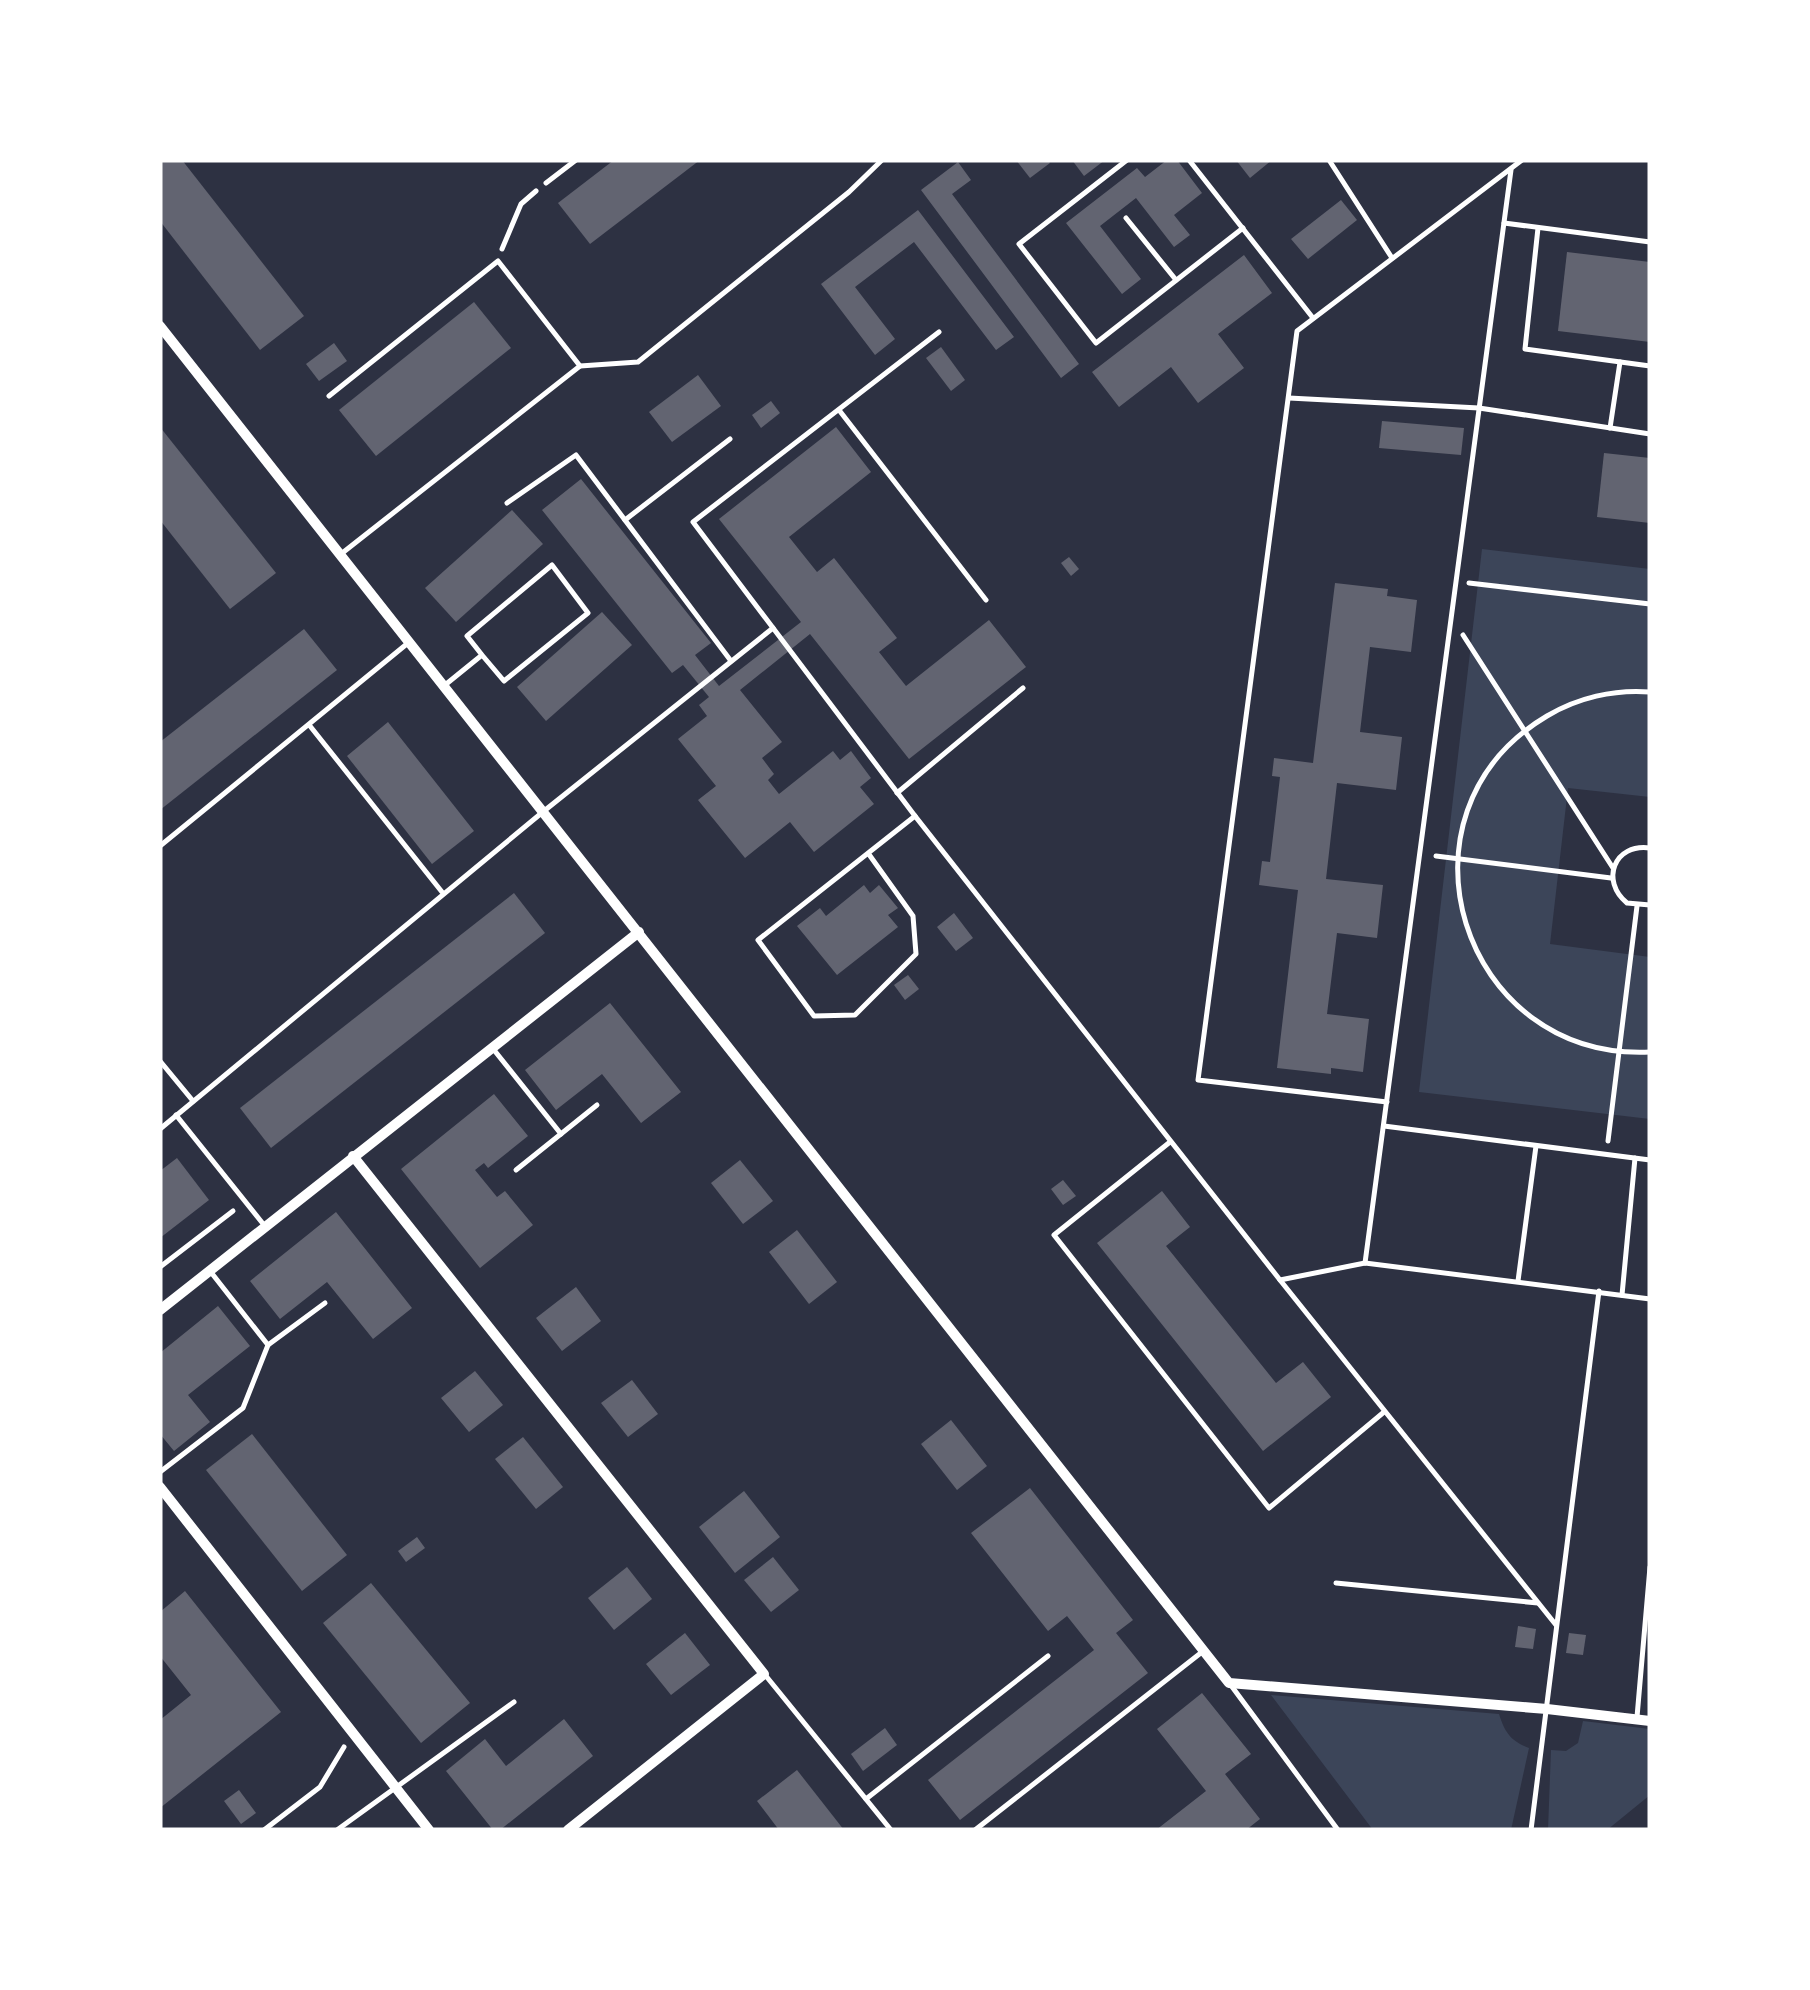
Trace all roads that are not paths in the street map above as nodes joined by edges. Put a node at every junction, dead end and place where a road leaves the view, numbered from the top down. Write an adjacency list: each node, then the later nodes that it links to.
1 (576, 160): 8 (lane)
2 (882, 160): 20 (lane)
3 (1127, 160): 15 (lane)
4 (1190, 160): 11 (lane)
5 (1330, 160): 14 (lane)
6 (1522, 160): 7 (lane)
7 (1512, 168): 10 (lane); 14 (lane)
8 (546, 183)
9 (1126, 218): 15 (lane)
10 (1504, 223): 12 (lane); 24 (lane)
11 (1243, 228): 15 (lane); 16 (lane)
12 (1538, 228): 13 (lane); 19 (lane)
13 (1650, 242)
14 (1392, 258): 16 (lane)
15 (1176, 280)
16 (1313, 318): 23 (lane)
17 (160, 326): 31 (street)
18 (939, 332): 25 (lane)
19 (1620, 362): 21 (lane); 26 (lane)
20 (580, 366): 22 (lane); 31 (lane)
21 (1650, 366)
22 (329, 396)
23 (1288, 398): 24 (lane); 50 (lane)
24 (1480, 408): 26 (lane); 50 (lane)
25 (839, 410): 32 (lane); 33 (lane)
26 (1610, 428): 27 (lane)
27 (1650, 434)
28 (730, 439): 30 (lane)
29 (506, 503): 30 (lane)
30 (625, 520): 36 (lane)
31 (342, 554): 34 (street)
32 (986, 600)
33 (773, 628): 36 (lane); 40 (lane)
34 (411, 642): 37 (street); 39 (lane)
35 (482, 654): 35 (lane); 37 (lane)
36 (731, 661): 41 (lane)
37 (445, 685): 41 (street)
38 (1023, 688): 40 (lane)
39 (310, 726): 43 (lane); 45 (lane)
40 (898, 793): 42 (lane)
41 (544, 811): 45 (lane); 46 (street)
42 (915, 816): 44 (lane); 56 (lane)
43 (160, 846)
44 (868, 853): 44 (lane)
45 (443, 894): 49 (lane)
46 (639, 932): 47 (street); 81 (street)
47 (492, 1048): 55 (lane); 58 (street)
48 (160, 1060): 49 (lane)
49 (194, 1101): 52 (lane)
50 (1387, 1102): 53 (lane)
51 (597, 1105): 55 (lane)
52 (176, 1116): 54 (lane); 62 (lane)
53 (1384, 1126): 57 (lane); 63 (lane)
54 (160, 1129)
55 (561, 1134): 61 (lane)
56 (1170, 1142): 65 (lane); 73 (lane)
57 (1536, 1145): 59 (lane); 66 (lane)
58 (353, 1156): 62 (street); 83 (street)
59 (1635, 1158): 60 (lane); 68 (lane)
60 (1650, 1160)
61 (516, 1170)
62 (264, 1225): 64 (street)
63 (1365, 1263): 65 (lane); 66 (lane)
64 (208, 1269): 71 (street); 72 (lane)
65 (1280, 1280): 73 (lane)
66 (1518, 1282): 67 (lane)
67 (1598, 1291): 68 (lane); 79 (lane)
68 (1622, 1294): 69 (lane)
69 (1650, 1298)
70 (324, 1303): 72 (lane)
71 (160, 1310)
72 (268, 1346): 74 (lane)
73 (1384, 1412): 78 (lane)
74 (160, 1472)
75 (160, 1487): 89 (street)
76 (1650, 1567): 80 (lane)
77 (1336, 1582): 78 (lane)
78 (1538, 1604): 79 (lane)
79 (1557, 1627): 86 (lane)
80 (1647, 1643): 87 (lane)
81 (1204, 1650): 84 (street); 95 (lane)
82 (1048, 1656): 90 (lane)
83 (764, 1674): 90 (lane); 93 (street)
84 (1230, 1683): 86 (street); 96 (lane)
85 (514, 1702): 89 (lane)
86 (1547, 1710): 87 (street); 97 (lane)
87 (1636, 1720): 88 (street)
88 (1650, 1722)
89 (397, 1790): 91 (lane); 92 (street)
90 (866, 1799): 94 (lane)
91 (337, 1830)
92 (429, 1830)
93 (568, 1830)
94 (890, 1830)
95 (975, 1830)
96 (1338, 1830)
97 (1531, 1830)

